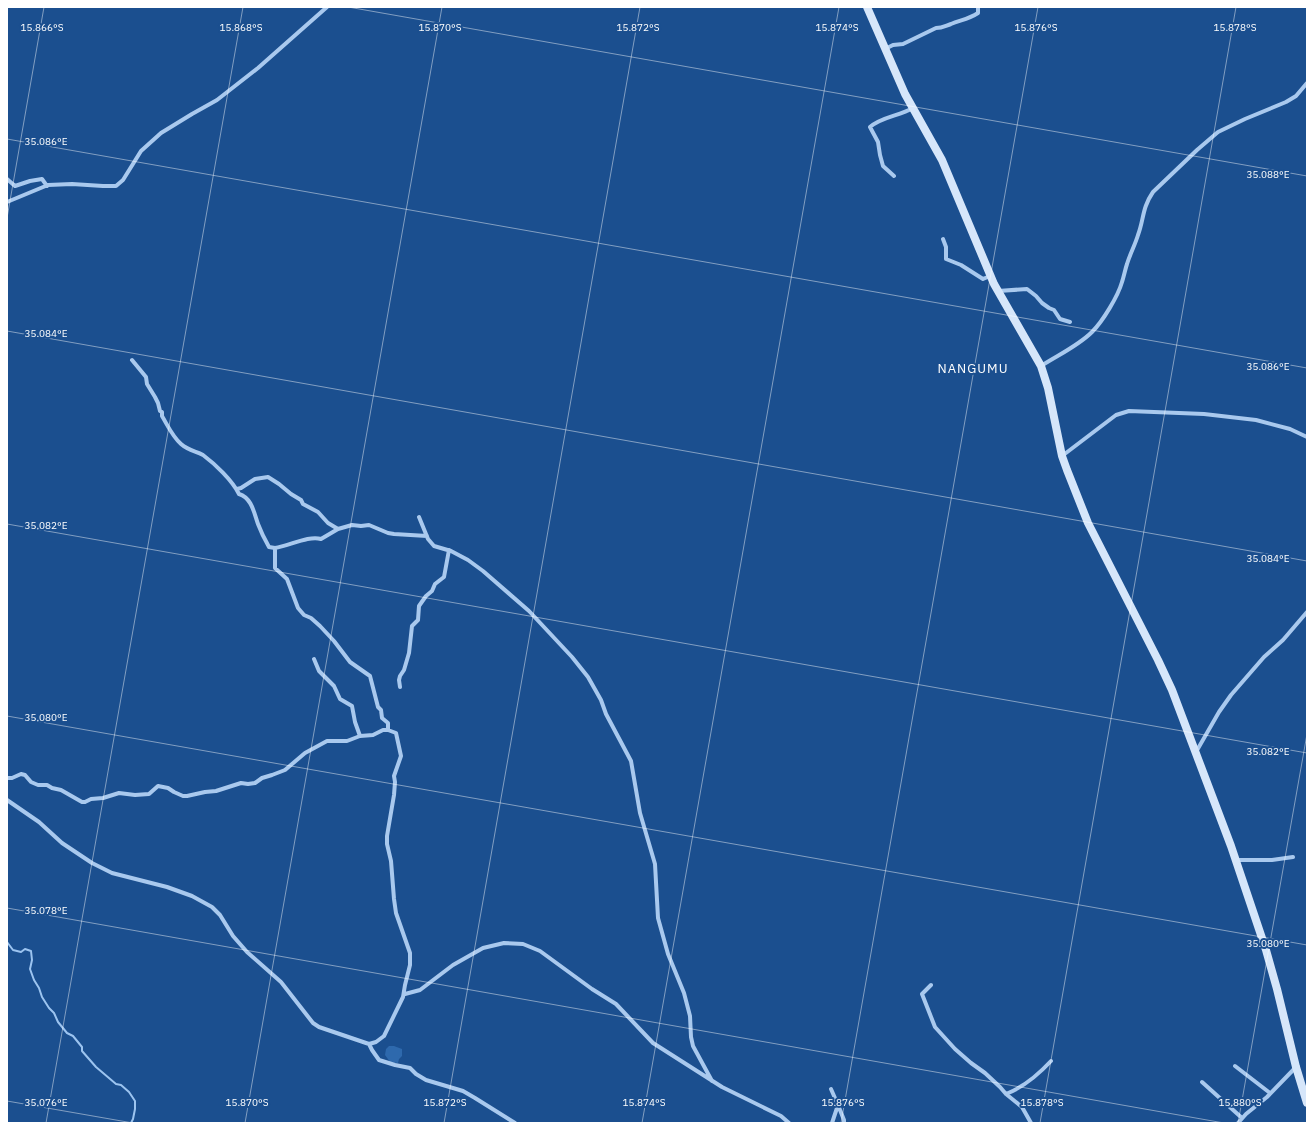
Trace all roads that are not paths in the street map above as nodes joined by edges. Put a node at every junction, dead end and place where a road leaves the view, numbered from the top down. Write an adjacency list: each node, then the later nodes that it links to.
1 (327, 7): 9 (street)
2 (867, 7): 4 (street)
3 (978, 7): 4 (street)
4 (885, 49): 6 (street)
5 (1307, 83): 16 (street)
6 (913, 108): 7 (street); 12 (street)
7 (894, 176)
8 (7, 179): 9 (street)
9 (47, 186): 10 (street)
10 (7, 202)
11 (944, 239): 12 (street)
12 (990, 276): 13 (street)
13 (997, 291): 14 (street); 16 (street)
14 (1070, 322)
15 (132, 360): 19 (street)
16 (1041, 366): 18 (street)
17 (1307, 437): 18 (street)
18 (1062, 456): 30 (street)
19 (237, 489): 21 (street); 23 (street)
20 (420, 517): 22 (street)
21 (338, 529): 22 (street); 23 (street)
22 (427, 536): 24 (street)
23 (275, 548): 28 (street)
24 (448, 550): 27 (street); 41 (street)
25 (1307, 612): 30 (street)
26 (314, 659): 29 (street)
27 (400, 687)
28 (388, 730): 29 (street); 36 (street)
29 (360, 736): 31 (street)
30 (1196, 753): 34 (street)
31 (7, 778)
32 (7, 800): 37 (street)
33 (1293, 858): 34 (street)
34 (1236, 860): 40 (street)
35 (931, 985): 45 (street)
36 (405, 994): 37 (street); 41 (street)
37 (369, 1044): 49 (street)
38 (1051, 1061): 45 (street)
39 (1235, 1066): 44 (street)
40 (1296, 1067): 44 (street); 46 (street)
41 (712, 1081): 50 (street)
42 (1202, 1082): 48 (street)
43 (831, 1089): 47 (street)
44 (1270, 1093): 48 (street)
45 (1006, 1094): 53 (street)
46 (1307, 1103)
47 (838, 1105): 51 (street); 52 (street)
48 (1242, 1118): 54 (street)
49 (515, 1123)
50 (789, 1123)
51 (832, 1123)
52 (844, 1123)
53 (1031, 1123)
54 (1238, 1123)

